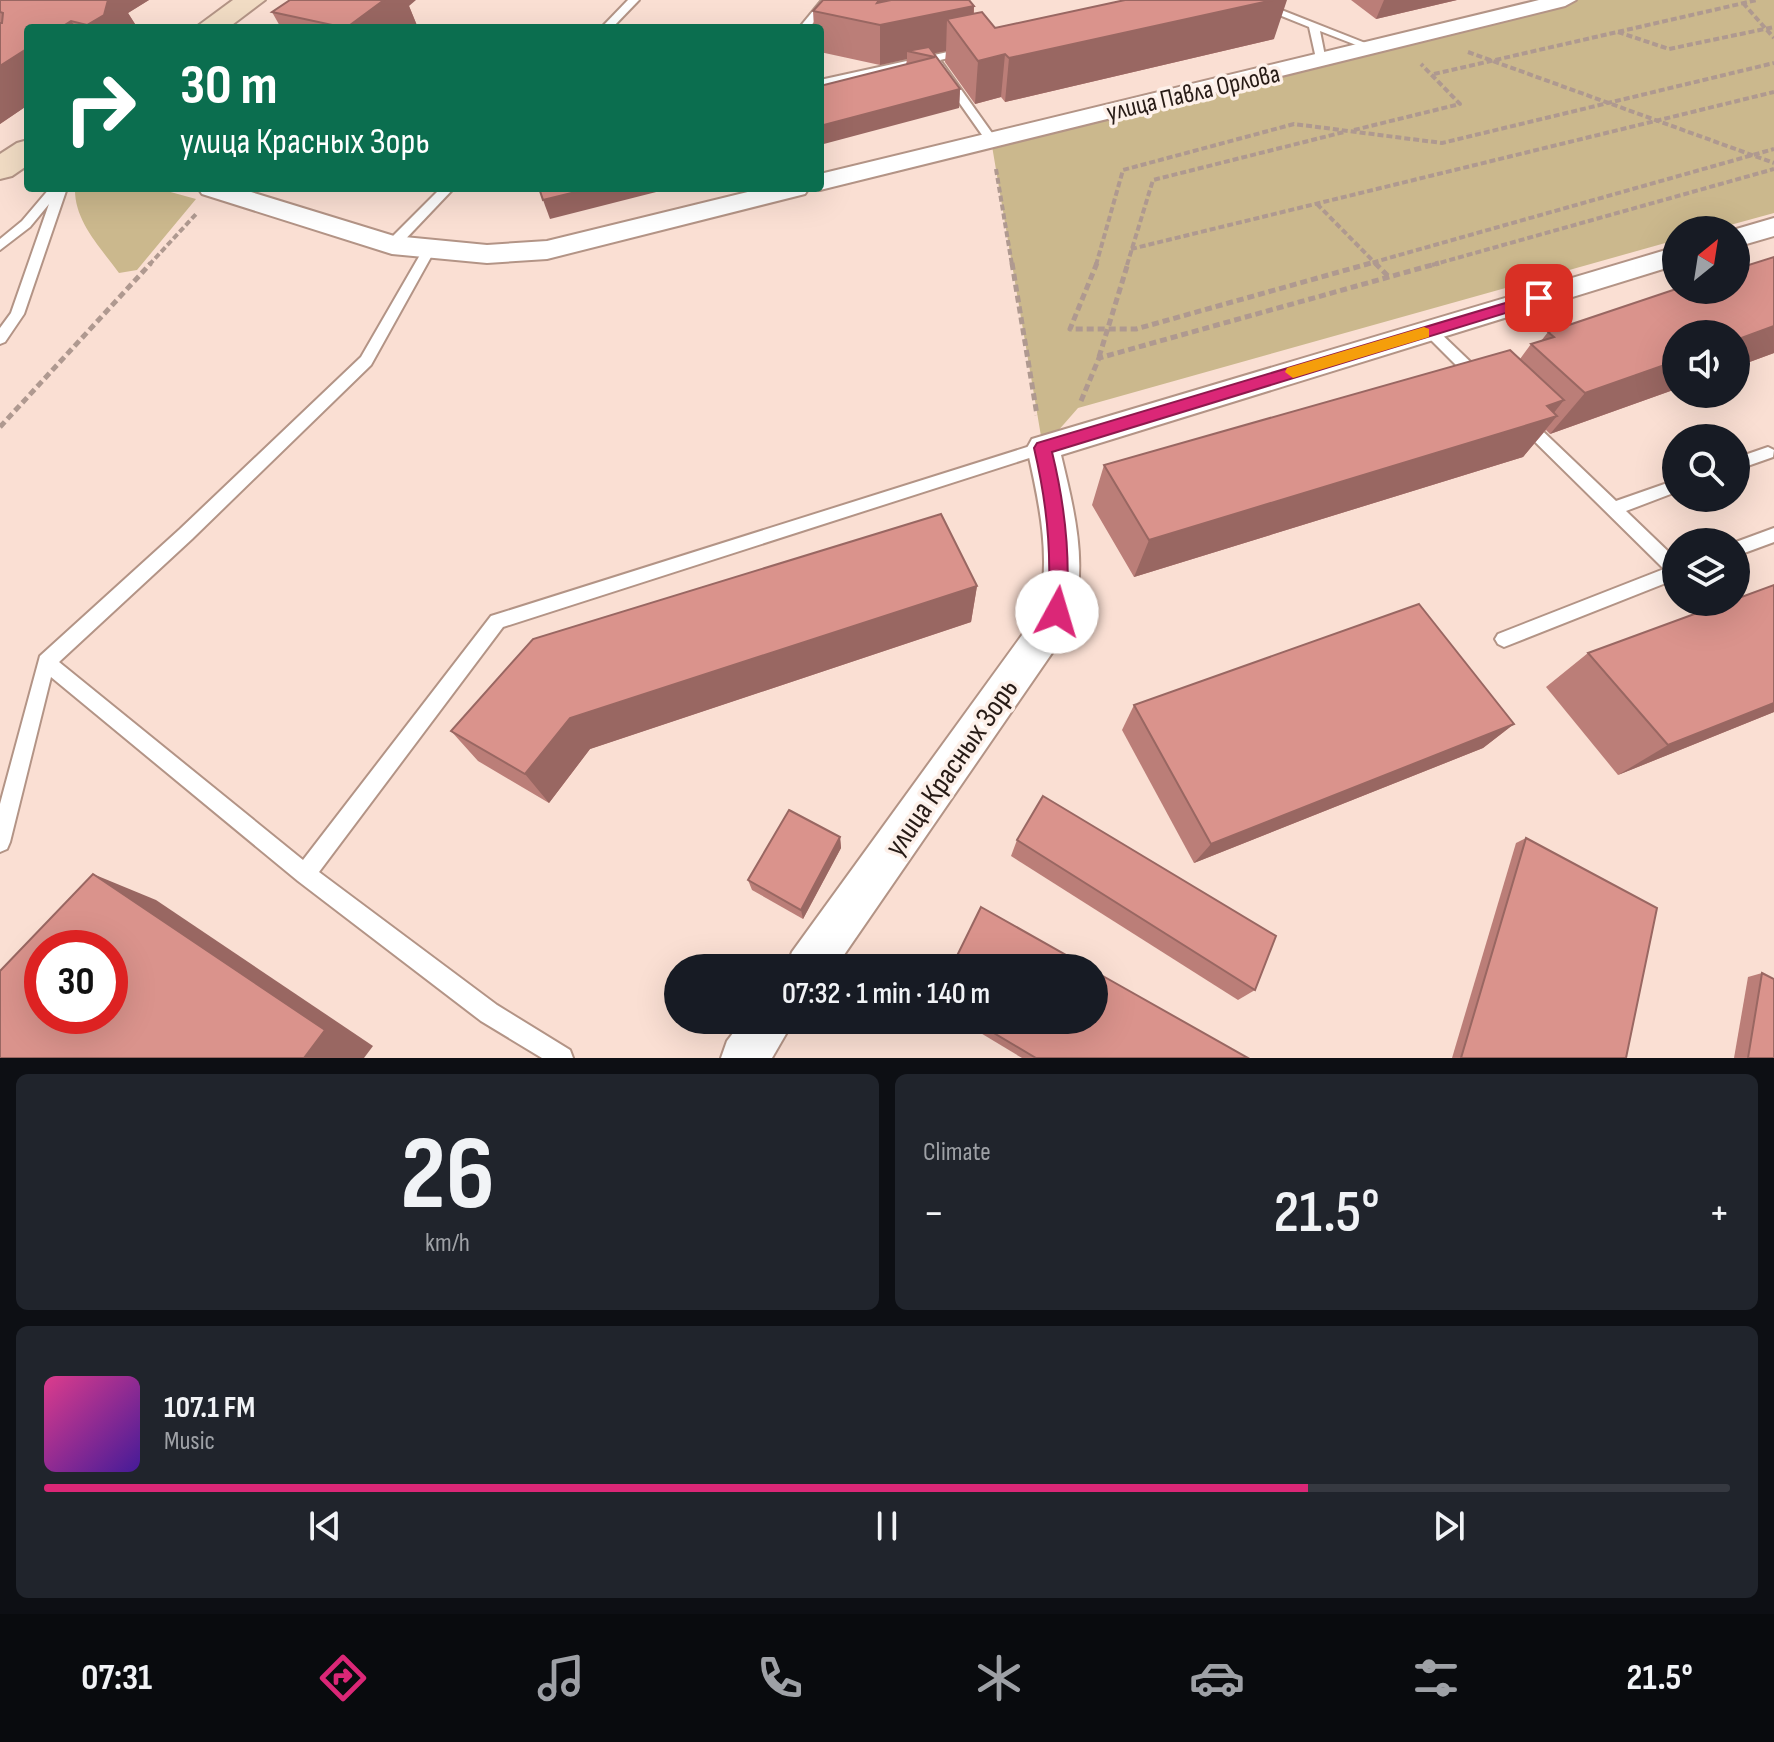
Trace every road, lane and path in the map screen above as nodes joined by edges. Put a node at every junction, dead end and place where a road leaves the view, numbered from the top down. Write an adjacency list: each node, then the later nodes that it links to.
1 (251, 0): 8 (main road)
2 (634, 0): 9 (lane)
3 (827, 0): 10 (lane)
4 (1247, 0): 11 (lane)
5 (1565, 0): 15 (street, улица Павла Орлова)
6 (1757, 0): 7 (path)
7 (1743, 3): 13 (path); 14 (path)
8 (215, 24)
9 (610, 24)
10 (807, 24)
11 (1314, 25): 18 (lane); 20 (lane)
12 (1774, 27): 13 (path)
13 (1766, 29): 14 (path); 16 (path)
14 (1617, 32): 21 (path)
15 (1422, 36): 18 (street, улица Павла Орлова); 21 (path)
16 (1774, 38)
17 (979, 48): 19 (lane)
18 (1373, 48): 20 (street, улица Павла Орлова)
19 (933, 58): 23 (lane); 28 (lane)
20 (1321, 61): 28 (street, улица Павла Орлова)
21 (1491, 61): 25 (path); 27 (path)
22 (1774, 63): 25 (path)
23 (824, 82)
24 (1774, 92): 26 (path)
25 (1609, 103): 26 (path); 27 (path)
26 (1657, 120): 31 (path); 40 (path)
27 (1347, 131): 47 (path); 51 (path)
28 (991, 140): 34 (street, улица Павла Орлова); 59 (path)
29 (1774, 149): 31 (path)
30 (24, 153): 33 (main road)
31 (1752, 155): 32 (path); 49 (path)
32 (1774, 166): 50 (path)
33 (0, 169)
34 (824, 181)
35 (55, 192): 45 (lane)
36 (58, 192): 53 (lane)
37 (224, 192): 44 (street)
38 (444, 192): 44 (lane)
39 (780, 192): 46 (street)
40 (1317, 204): 47 (path); 49 (path)
41 (197, 213): 58 (path)
42 (1774, 227): 43 (street)
43 (1750, 234)
44 (392, 245): 46 (street)
45 (0, 246)
46 (430, 248): 69 (lane)
47 (1131, 249): 51 (path)
48 (1662, 260): 52 (street)
49 (1374, 261): 50 (path); 51 (path)
50 (1389, 276): 54 (path)
51 (1108, 328): 54 (path)
52 (1430, 331): 55 (lane); 59 (street)
53 (0, 339)
54 (1099, 358): 56 (path)
55 (1487, 387)
56 (1078, 408)
57 (1510, 409): 63 (lane)
58 (0, 427)
59 (1043, 448): 71 (lane); 72 (street, улица Красных Зорь)
60 (1768, 453): 61 (lane)
61 (1750, 459)
62 (1662, 491): 63 (lane)
63 (1613, 509): 66 (lane)
64 (1774, 535): 65 (lane)
65 (1750, 544)
66 (1662, 557)
67 (1662, 577): 68 (lane)
68 (1504, 639)
69 (46, 662): 70 (lane); 71 (lane)
70 (0, 842)
71 (305, 874): 74 (lane)
72 (818, 954)
73 (761, 1034): 75 (street)
74 (562, 1058)
75 (744, 1058)

